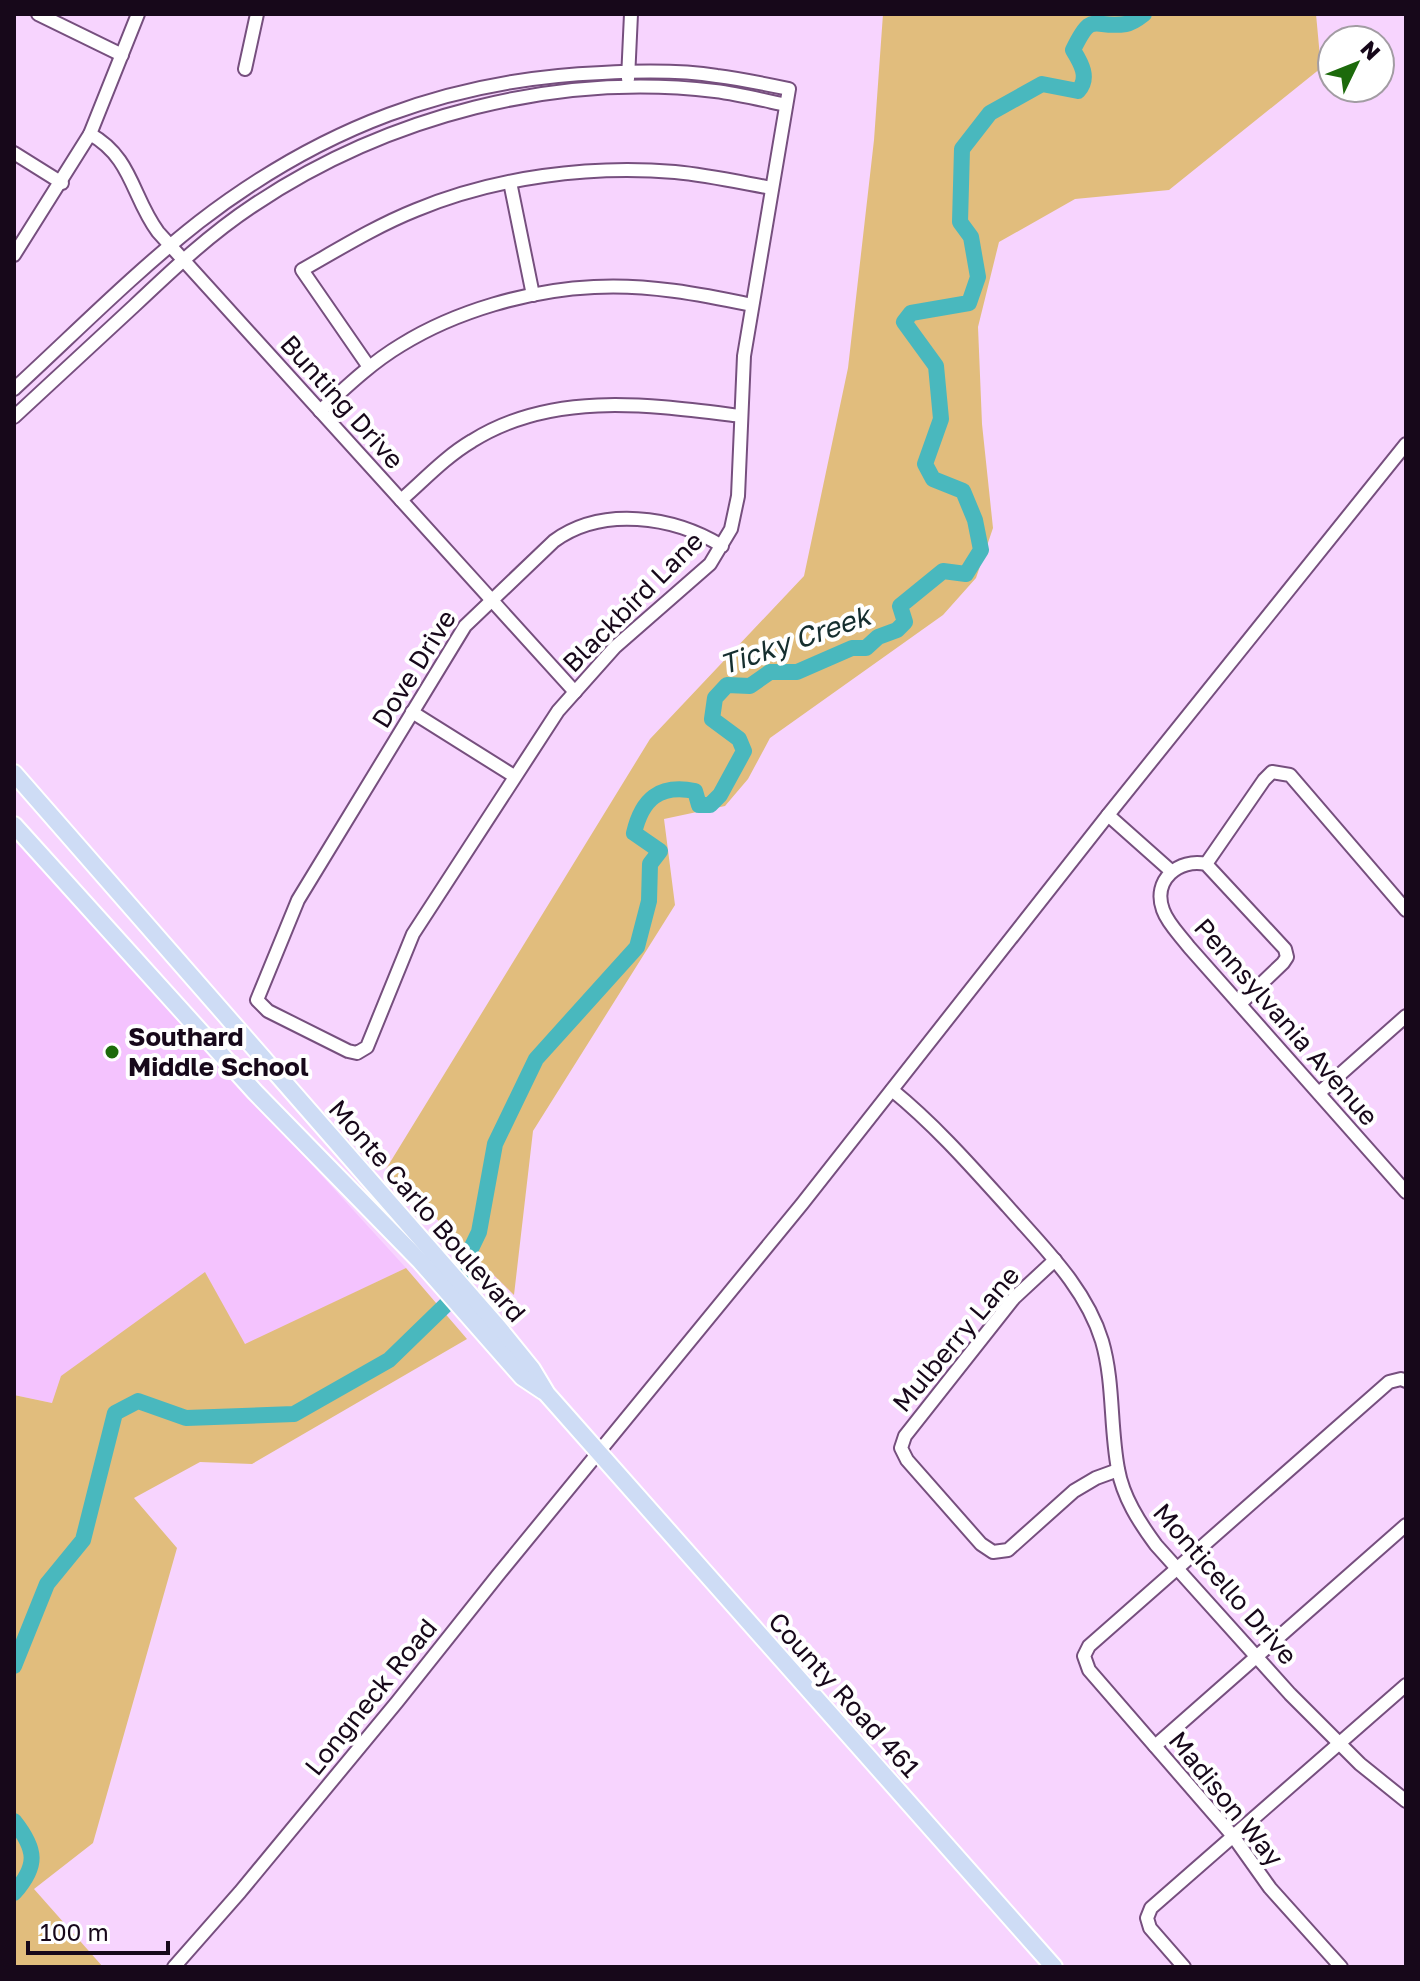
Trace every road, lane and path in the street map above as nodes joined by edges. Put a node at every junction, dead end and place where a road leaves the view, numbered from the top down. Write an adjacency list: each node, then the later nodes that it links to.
1 (38, 14): 5 (street)
2 (138, 14): 5 (street)
3 (257, 14): 6 (street)
4 (631, 14): 7 (street)
5 (122, 55): 10 (street)
6 (245, 69)
7 (629, 72): 8 (street); 9 (street, Blackbird Lane); 15 (street)
8 (628, 89): 9 (street); 17 (street)
9 (786, 105): 14 (street, Blackbird Lane)
10 (90, 134): 13 (street); 15 (street, Bunting Drive)
11 (14, 153): 13 (street)
12 (510, 182): 14 (street); 18 (street); 20 (street)
13 (62, 183): 16 (street)
14 (772, 188): 19 (street, Blackbird Lane)
15 (171, 246): 17 (street, Bunting Drive); 21 (street)
16 (14, 255)
17 (183, 260): 22 (street, Bunting Drive); 24 (street)
18 (533, 295): 19 (street); 20 (street)
19 (752, 305): 23 (street, Blackbird Lane)
20 (369, 367): 22 (street)
21 (14, 389)
22 (320, 411): 26 (street, Bunting Drive)
23 (741, 416): 26 (street); 27 (street, Blackbird Lane)
24 (14, 417)
25 (1406, 444): 33 (street, Longneck Road)
26 (401, 500): 28 (street, Bunting Drive)
27 (722, 546): 28 (street, Dove Drive); 29 (street, Blackbird Lane)
28 (491, 600): 29 (street, Bunting Drive); 30 (street, Dove Drive)
29 (575, 692): 32 (street, Blackbird Lane)
30 (412, 712): 32 (street); 40 (street, Dove Drive)
31 (14, 773): 44 (main road, Monte Carlo Boulevard)
32 (514, 776): 40 (street, Blackbird Lane)
33 (1108, 815): 36 (street); 41 (street, Longneck Road)
34 (14, 825): 44 (main road, Monte Carlo Boulevard)
35 (1206, 864): 36 (street); 37 (street); 38 (street)
36 (1171, 871): 38 (street, Pennsylvania Avenue)
37 (1406, 910)
38 (1240, 1004): 42 (street, Pennsylvania Avenue)
39 (1406, 1016): 42 (street)
40 (367, 1047)
41 (892, 1090): 45 (street, Monticello Drive); 47 (street, Longneck Road)
42 (1319, 1093): 43 (street, Pennsylvania Avenue)
43 (1403, 1182)
44 (426, 1257): 47 (main road, Monte Carlo Boulevard)
45 (1055, 1260): 48 (street, Monticello Drive); 48 (street, Mulberry Lane)
46 (1403, 1380): 50 (street)
47 (600, 1453): 57 (street, Longneck Road); 58 (main road, County Road 461)
48 (1118, 1470): 50 (street, Monticello Drive)
49 (1406, 1525): 51 (street)
50 (1176, 1568): 51 (street, Monticello Drive); 54 (street, Madison Way)
51 (1256, 1658): 53 (street, Monticello Drive); 54 (street)
52 (1406, 1685): 53 (street)
53 (1340, 1743): 55 (street, Monticello Drive); 56 (street)
54 (1155, 1746): 56 (street, Madison Way)
55 (1406, 1801)
56 (1233, 1836): 59 (street); 60 (street, Madison Way)
57 (174, 1967)
58 (1054, 1967)
59 (1184, 1967)
60 (1341, 1967)

